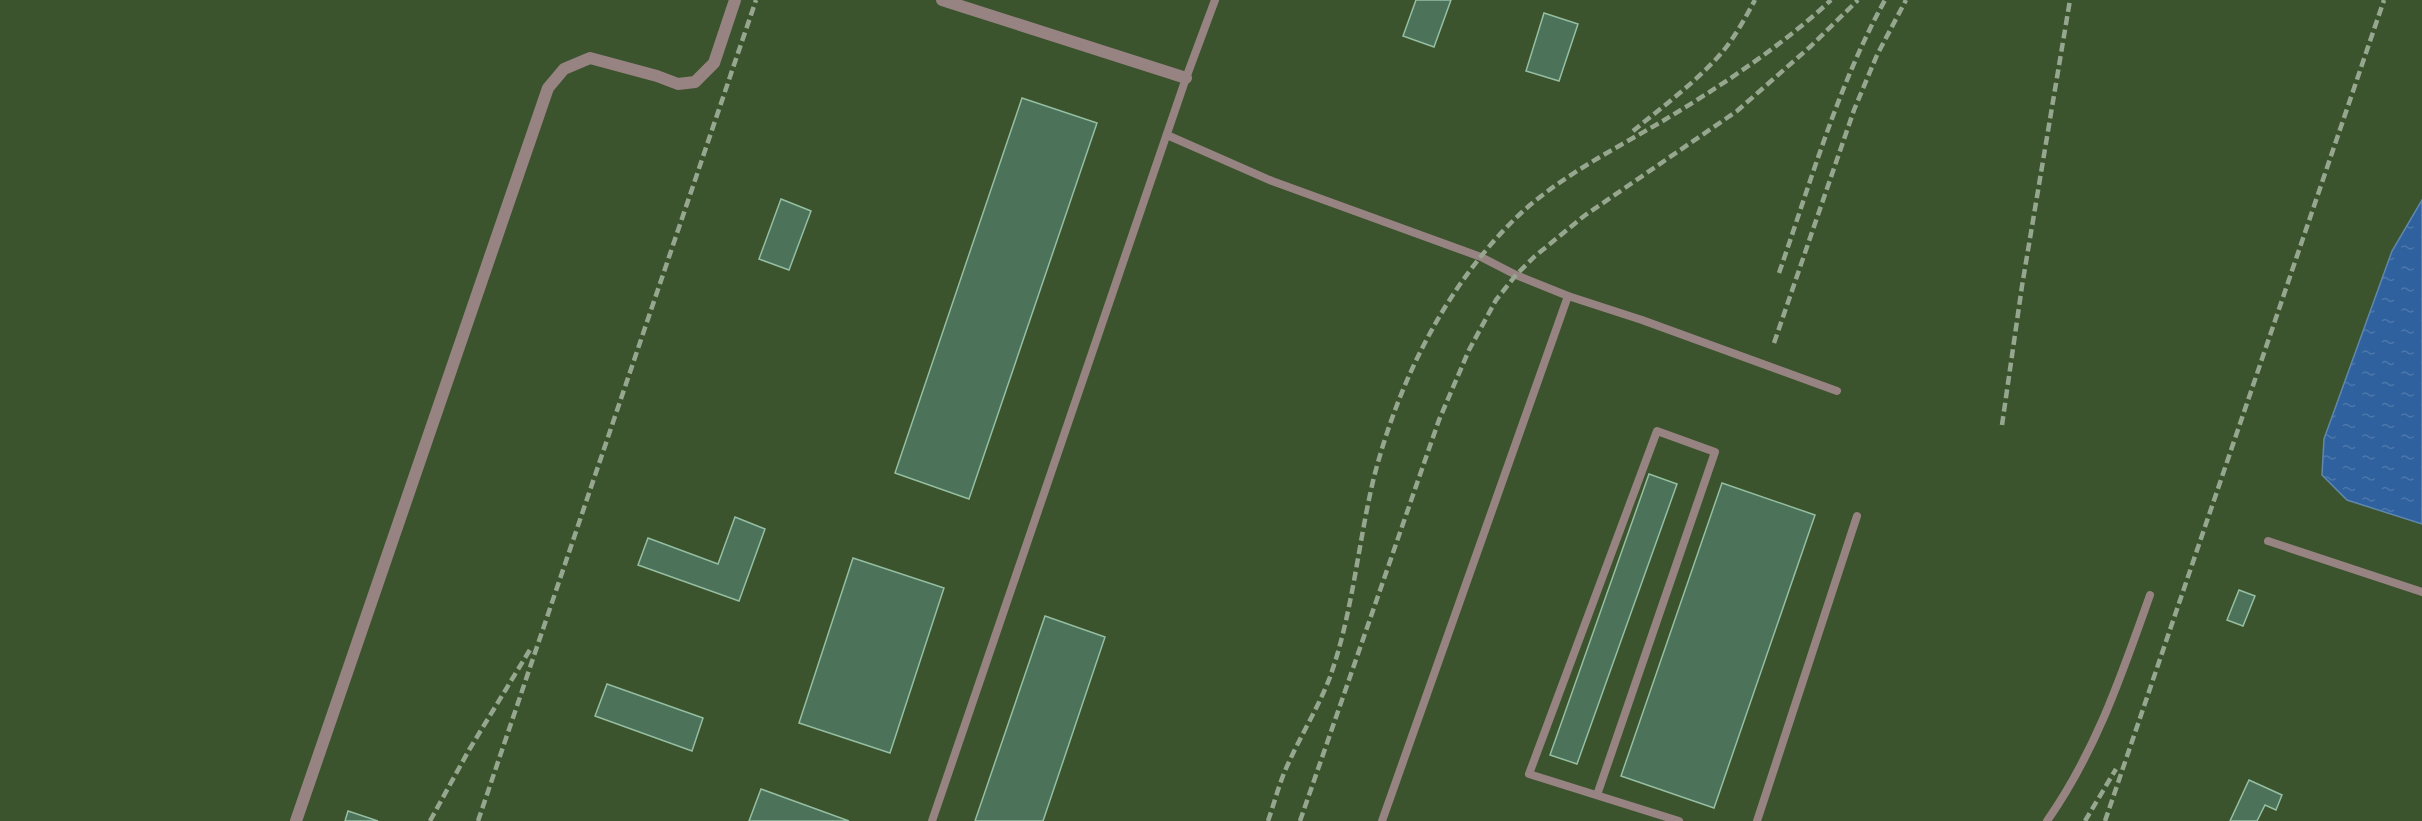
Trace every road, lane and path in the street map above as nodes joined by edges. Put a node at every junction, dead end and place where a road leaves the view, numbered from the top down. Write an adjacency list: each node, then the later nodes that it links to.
1 (735, 0): 13 (street)
2 (942, 0): 4 (street)
3 (1215, 0): 4 (lane)
4 (1186, 78): 5 (lane)
5 (1167, 135): 6 (lane); 14 (lane)
6 (1568, 296): 7 (lane); 15 (lane)
7 (1837, 391)
8 (1857, 516): 17 (lane)
9 (2268, 541): 10 (lane)
10 (2422, 592)
11 (2150, 595): 18 (lane)
12 (1597, 795): 12 (lane); 16 (lane)
13 (296, 821)
14 (932, 821)
15 (1382, 821)
16 (1679, 821)
17 (1757, 821)
18 (2047, 821)

